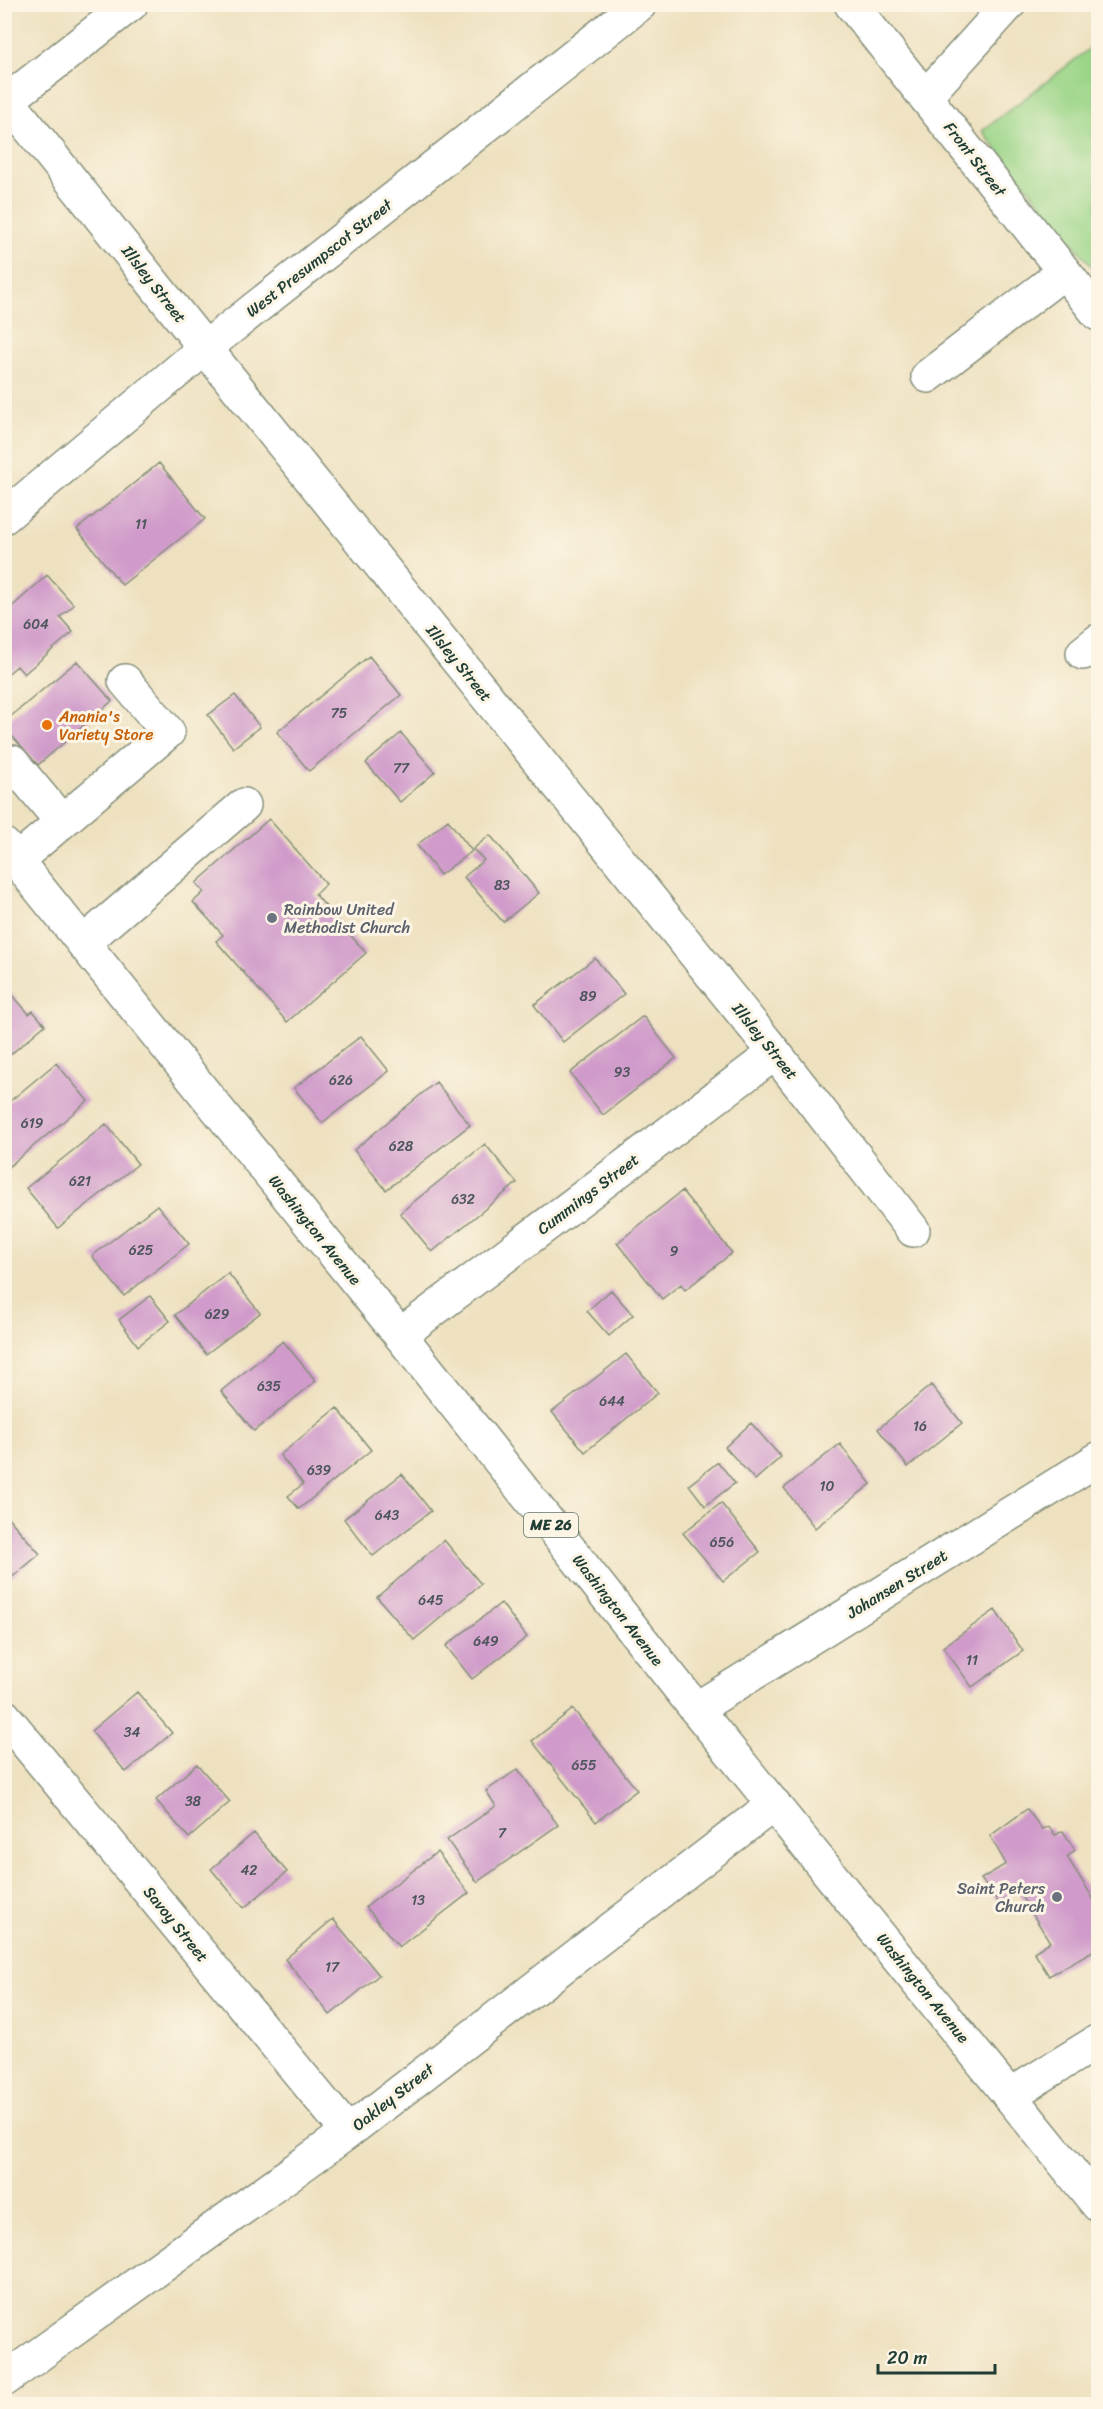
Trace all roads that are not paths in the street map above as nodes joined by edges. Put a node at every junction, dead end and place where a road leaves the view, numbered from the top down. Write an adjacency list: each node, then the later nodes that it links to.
1 (131, 4): 6 (street)
2 (640, 4): 9 (street, West Presumpscot Street)
3 (850, 4): 5 (street, Front Street)
4 (1009, 4): 5 (street)
5 (926, 96): 7 (street, Front Street)
6 (6, 98): 9 (street, Illsley Street)
7 (1064, 272): 8 (street, Front Street); 10 (street)
8 (1098, 314)
9 (205, 348): 11 (street, West Presumpscot Street); 18 (street, Illsley Street)
10 (928, 376)
11 (4, 518)
12 (125, 681): 15 (street)
13 (4, 769): 15 (street)
14 (244, 805): 17 (street)
15 (62, 822): 16 (street)
16 (11, 852): 17 (street, Washington Avenue / ME 26)
17 (83, 943): 20 (street, Washington Avenue / ME 26)
18 (775, 1053): 19 (street, Illsley Street); 20 (street, Cummings Street)
19 (913, 1230)
20 (400, 1335): 22 (street, Washington Avenue / ME 26)
21 (1098, 1459): 22 (street, Johansen Street)
22 (696, 1708): 24 (street, Washington Avenue / ME 26)
23 (4, 1716): 27 (street, Savoy Street)
24 (774, 1804): 26 (street, Washington Avenue / ME 26); 27 (street, Oakley Street)
25 (1098, 2041): 26 (street)
26 (1009, 2096): 28 (street, Washington Avenue / ME 26)
27 (348, 2132): 29 (street, Oakley Street)
28 (1098, 2205)
29 (4, 2380)

